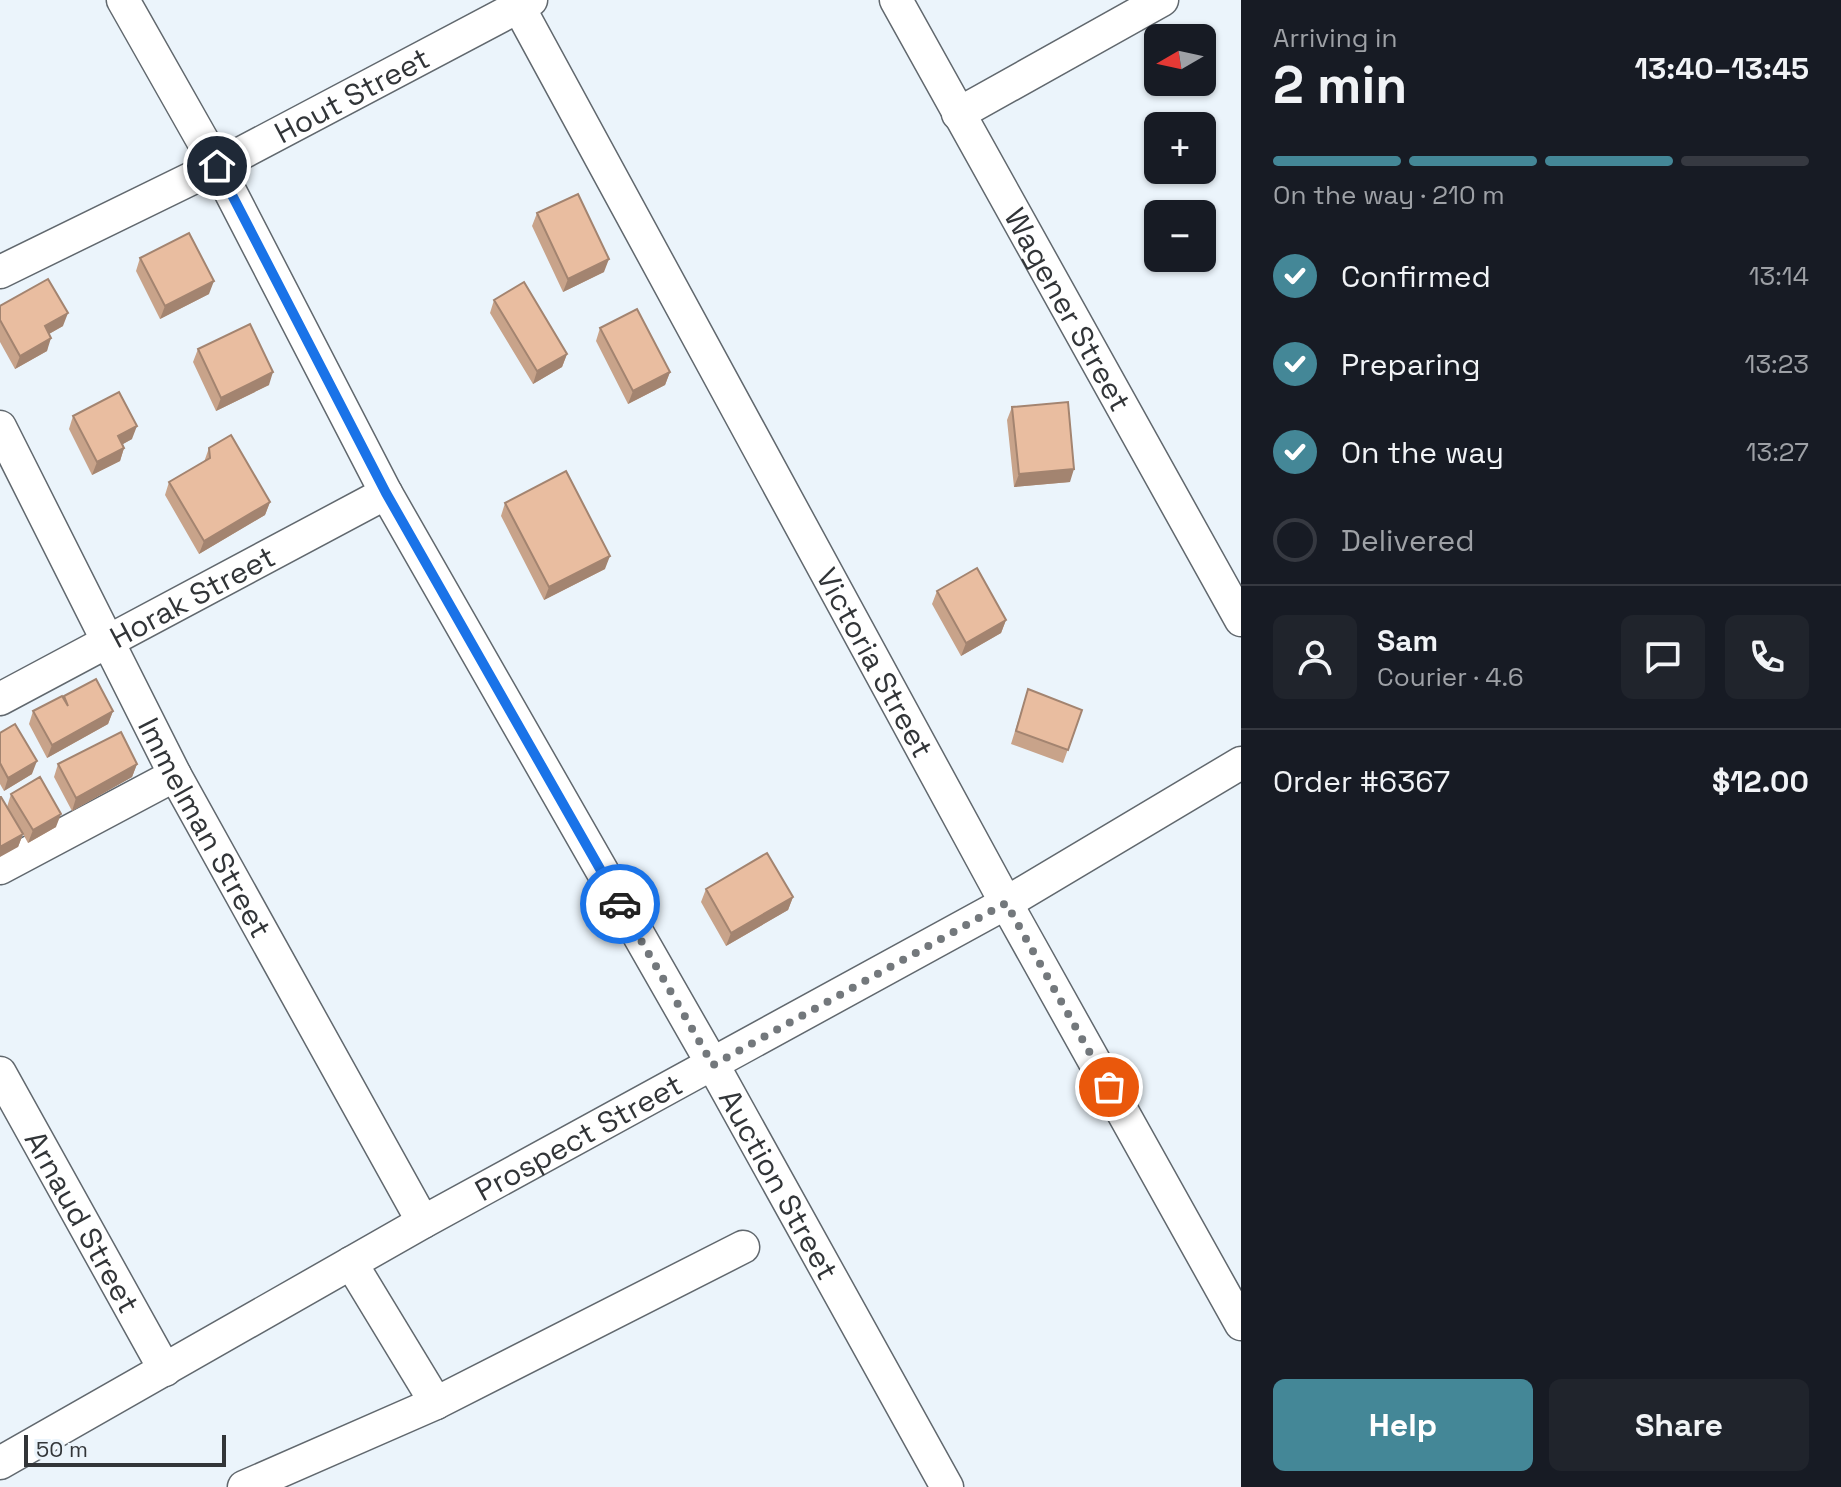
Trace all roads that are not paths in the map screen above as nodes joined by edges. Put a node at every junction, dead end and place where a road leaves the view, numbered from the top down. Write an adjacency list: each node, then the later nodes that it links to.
1 (123, 0): 6 (street, Auction Street)
2 (896, 0): 5 (street, Wagener Street)
3 (1162, 0): 5 (street)
4 (522, 2): 6 (street, Hout Street); 16 (street, Victoria Street)
5 (958, 114): 10 (street, Wagener Street)
6 (217, 166): 7 (street, Hout Street); 9 (street, Auction Street)
7 (0, 272)
8 (0, 427): 11 (street, Immelman Street)
9 (386, 493): 11 (street, Horak Street); 17 (street, Auction Street)
10 (1241, 620)
11 (108, 643): 12 (street, Horak Street); 14 (street, Immelman Street)
12 (0, 699)
13 (1241, 763): 16 (street, Prospect Street)
14 (175, 775): 15 (street); 19 (street, Immelman Street)
15 (0, 868)
16 (1006, 903): 17 (street, Prospect Street); 22 (street, Victoria Street)
17 (713, 1065): 19 (street, Prospect Street); 27 (street, Auction Street)
18 (0, 1073): 23 (street, Arnaud Street)
19 (423, 1222): 21 (street, Prospect Street)
20 (743, 1247): 24 (street)
21 (351, 1263): 23 (street, Prospect Street); 24 (street)
22 (1241, 1324)
23 (165, 1370): 25 (street, Prospect Street)
24 (436, 1403): 26 (street)
25 (0, 1463)
26 (244, 1487)
27 (947, 1487)

